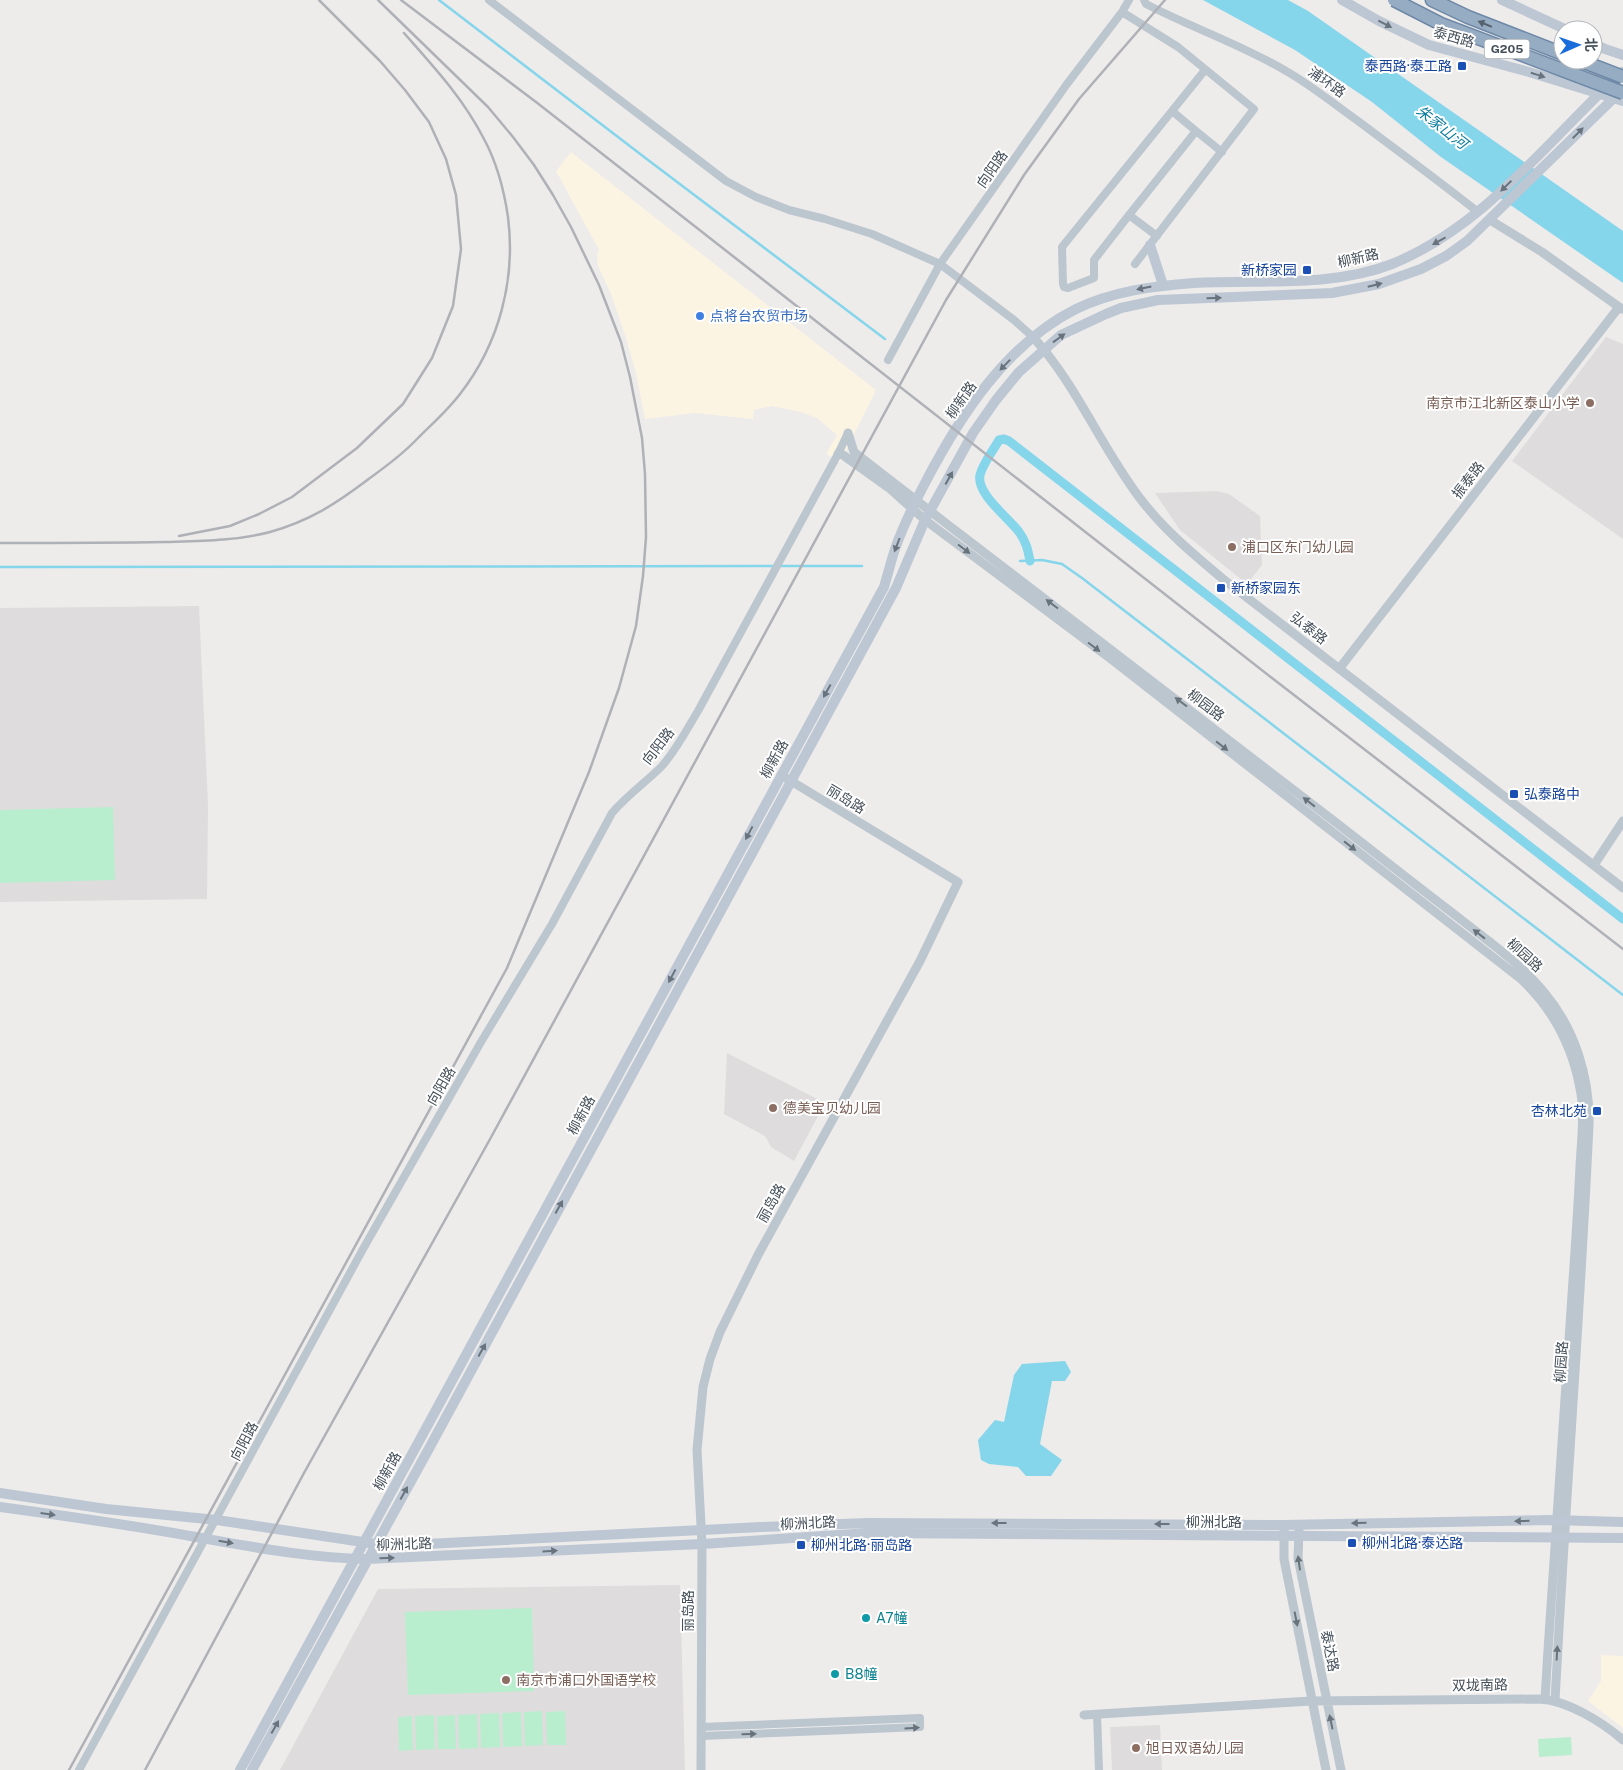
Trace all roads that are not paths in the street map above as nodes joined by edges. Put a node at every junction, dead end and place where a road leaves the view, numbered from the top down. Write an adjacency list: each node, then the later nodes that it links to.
1 (489, 0): 27 (street)
2 (1129, 0): 8 (street, 向阳路)
3 (1144, 0): 22 (street, 浦环路)
4 (1342, 0): 17 (main road, 泰西路, one-way to 17)
5 (1394, 0): 18 (highway, G205, bridge)
6 (1432, 0): 11 (highway, G205, one-way to 6)
7 (1502, 0): 9 (main road)
8 (1122, 12): 14 (street); 27 (street, 向阳路)
9 (1553, 24)
10 (1603, 48): 12 (main road)
11 (1553, 50)
12 (1623, 55)
13 (1603, 69): 16 (highway, bridge)
14 (1206, 70): 19 (street); 21 (street)
15 (1623, 71): 17 (main road, 柳新路)
16 (1623, 77)
17 (1599, 93): 18 (main road, 泰西路); 22 (main road, 柳新路, one-way to 22)
18 (1621, 95): 24 (main road, 柳新路, one-way to 18)
19 (1172, 111): 20 (street); 23 (street)
20 (1196, 131): 21 (street); 23 (street)
21 (1222, 152): 25 (street)
22 (1478, 212): 29 (main road, 柳新路, one-way to 29)
23 (1129, 215): 25 (street)
24 (1490, 220): 30 (street); 32 (main road, 柳新路, one-way to 24)
25 (1157, 236): 26 (street)
26 (1150, 245): 28 (street); 29 (main road)
27 (940, 264): 31 (street); 33 (street, 向阳路)
28 (1135, 264)
29 (1162, 285): 31 (main road, 柳新路, one-way to 31)
30 (1621, 308): 38 (street, 振泰路)
31 (1033, 337): 32 (street, 弘泰路); 36 (main road, 柳新路, one-way to 36)
32 (1044, 349): 37 (main road, 柳新路, one-way to 32); 38 (street, 弘泰路)
33 (888, 360)
34 (848, 433): 35 (street, 向阳路); 36 (street)
35 (838, 454): 36 (street); 46 (street, 向阳路)
36 (914, 505): 37 (street, 柳园路); 39 (main road, 柳新路, one-way to 39)
37 (928, 516): 40 (main road, 柳新路); 47 (street, 柳园路)
38 (1339, 669): 42 (street, 弘泰路)
39 (781, 775): 40 (street, 丽岛路); 57 (main road, 柳新路, one-way to 57)
40 (791, 782): 51 (street, 丽岛路); 58 (main road, 柳新路, one-way to 40)
41 (1623, 821): 42 (street)
42 (1594, 865): 43 (street, 弘泰路)
43 (1623, 888)
44 (0, 1493): 46 (main road, 柳洲北路)
45 (0, 1507): 56 (main road, 柳洲北路, one-way to 56)
46 (217, 1520): 56 (street, 向阳路); 57 (main road, 柳洲北路)
47 (1560, 1521): 48 (main road, 柳洲北路); 49 (main road, 柳洲北路, one-way to 49); 54 (street, 柳园路)
48 (1623, 1522)
49 (1299, 1524): 50 (main road, 柳洲北路); 53 (street, 泰达路)
50 (1284, 1525): 51 (main road, 柳洲北路, one-way to 51); 52 (street, 泰达路)
51 (701, 1530): 58 (main road, 柳洲北路); 59 (street, 丽岛路)
52 (1284, 1537): 53 (main road, 柳洲北路); 59 (main road, 柳洲北路); 63 (street, 泰达路, one-way to 63)
53 (1299, 1537): 54 (main road, 柳洲北路); 64 (street, 泰达路, one-way to 53)
54 (1559, 1537): 55 (main road, 柳洲北路); 62 (street, 柳园路); 65 (street, 柳园路, one-way to 54)
55 (1623, 1538)
56 (206, 1539): 60 (main road, 柳洲北路, one-way to 60); 70 (street, 向阳路)
57 (365, 1542): 58 (main road, 柳洲北路); 60 (main road, 柳新路)
58 (376, 1544): 61 (main road, 柳新路)
59 (702, 1544): 61 (main road, 柳洲北路, one-way to 59); 68 (street, 丽岛路)
60 (354, 1559): 61 (main road, 柳洲北路); 71 (main road, 柳新路)
61 (367, 1559): 72 (main road, 柳新路, one-way to 61)
62 (1545, 1699): 64 (street, 双垅南路); 65 (street, 双垅南路)
63 (1312, 1701): 64 (street, 双垅南路); 66 (street, 双垅南路); 75 (street, 泰达路)
64 (1326, 1701): 76 (street, 泰达路, one-way to 64)
65 (1555, 1702): 69 (street, 双垅南路)
66 (1097, 1714): 67 (street, 双垅南路); 74 (street)
67 (1084, 1716)
68 (701, 1731): 68 (street, one-way to 68); 73 (street, 丽岛路)
69 (1623, 1740)
70 (79, 1770)
71 (240, 1770)
72 (252, 1770)
73 (700, 1770)
74 (1099, 1770)
75 (1326, 1770)
76 (1341, 1770)

